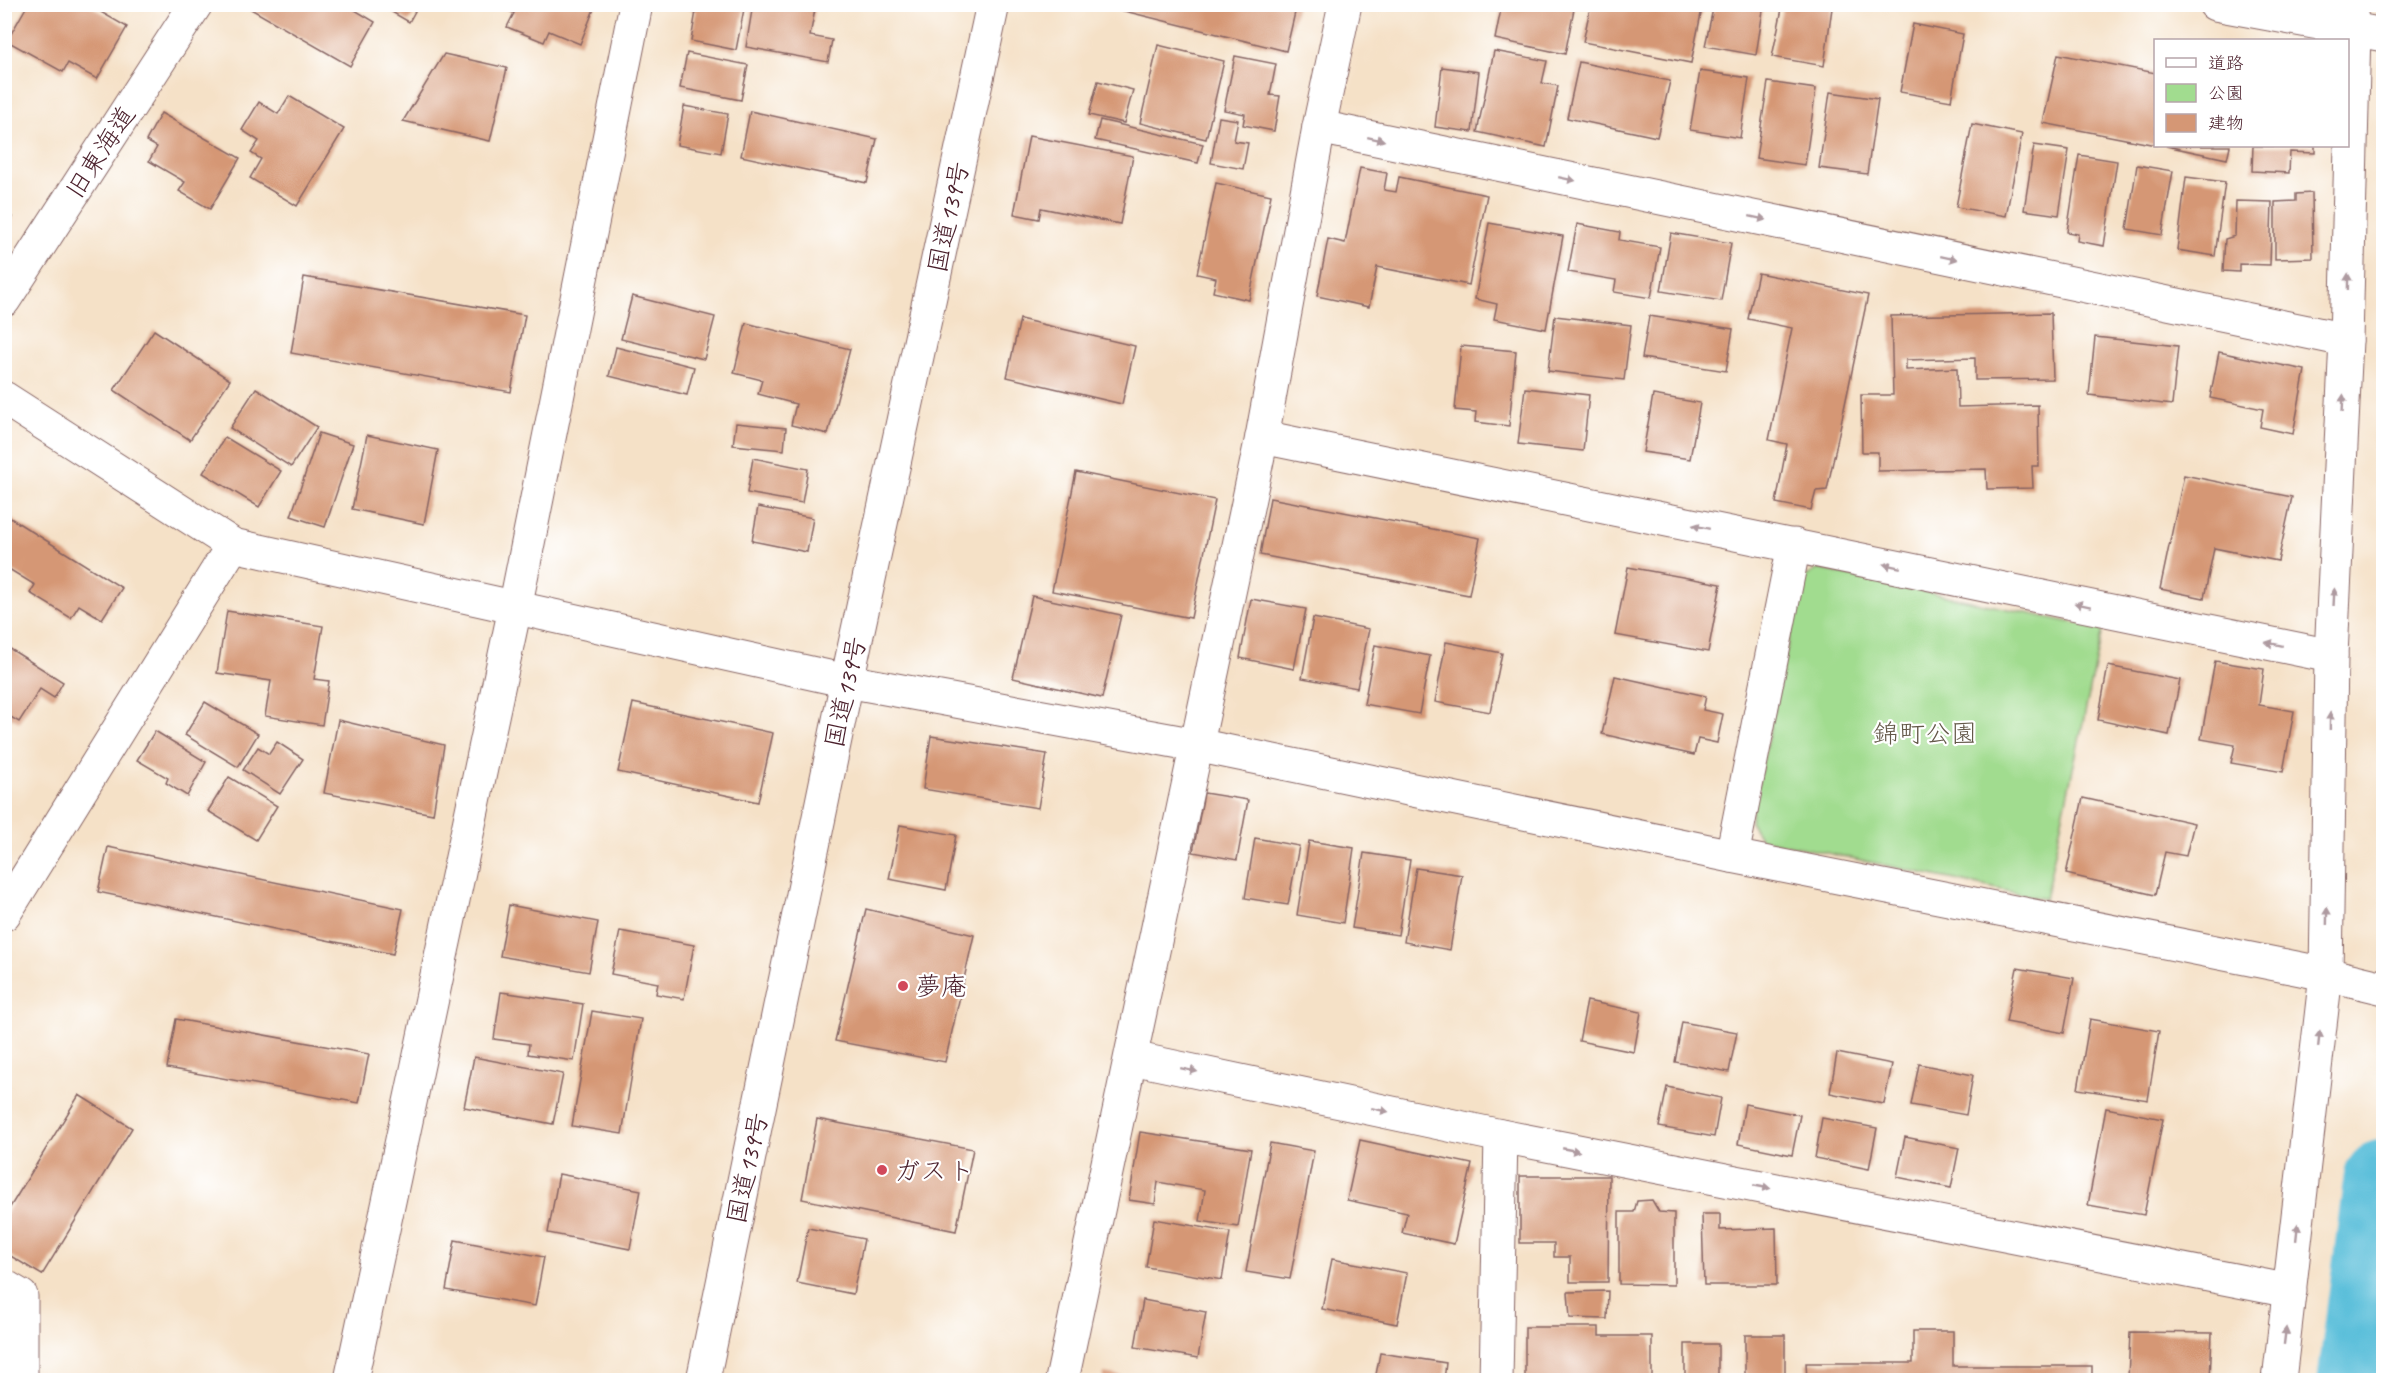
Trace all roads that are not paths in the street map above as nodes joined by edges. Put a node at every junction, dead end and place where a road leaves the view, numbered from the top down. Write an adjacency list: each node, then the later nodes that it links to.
1 (196, 4): 8 (main road, 旧東海道)
2 (636, 4): 14 (main road)
3 (993, 4): 16 (main road, 国道139号)
4 (1345, 4): 7 (main road)
5 (2215, 4): 6 (main road)
6 (2362, 23): 9 (main road, one-way to 6)
7 (1319, 127): 9 (main road, one-way to 9); 11 (main road)
8 (4, 300)
9 (2346, 340): 15 (main road, one-way to 9)
10 (4, 398): 12 (main road)
11 (1262, 437): 13 (main road, one-way to 11); 17 (main road)
12 (233, 545): 14 (main road); 19 (main road)
13 (1794, 546): 15 (main road, one-way to 13); 18 (main road)
14 (515, 608): 16 (main road); 27 (main road)
15 (2331, 656): 20 (main road, one-way to 15)
16 (847, 681): 17 (main road); 28 (main road, 国道139号)
17 (1196, 745): 18 (main road); 22 (main road)
18 (1732, 856): 20 (main road)
19 (4, 914)
20 (2326, 974): 21 (main road); 25 (main road, one-way to 20)
21 (2384, 988)
22 (1132, 1058): 23 (main road, one-way to 23); 29 (main road)
23 (1500, 1136): 25 (main road, one-way to 25); 30 (main road)
24 (4, 1286): 26 (main road)
25 (2290, 1291): 31 (main road, one-way to 25)
26 (21, 1380)
27 (351, 1380)
28 (704, 1380)
29 (1062, 1380)
30 (1496, 1380)
31 (2279, 1380)

